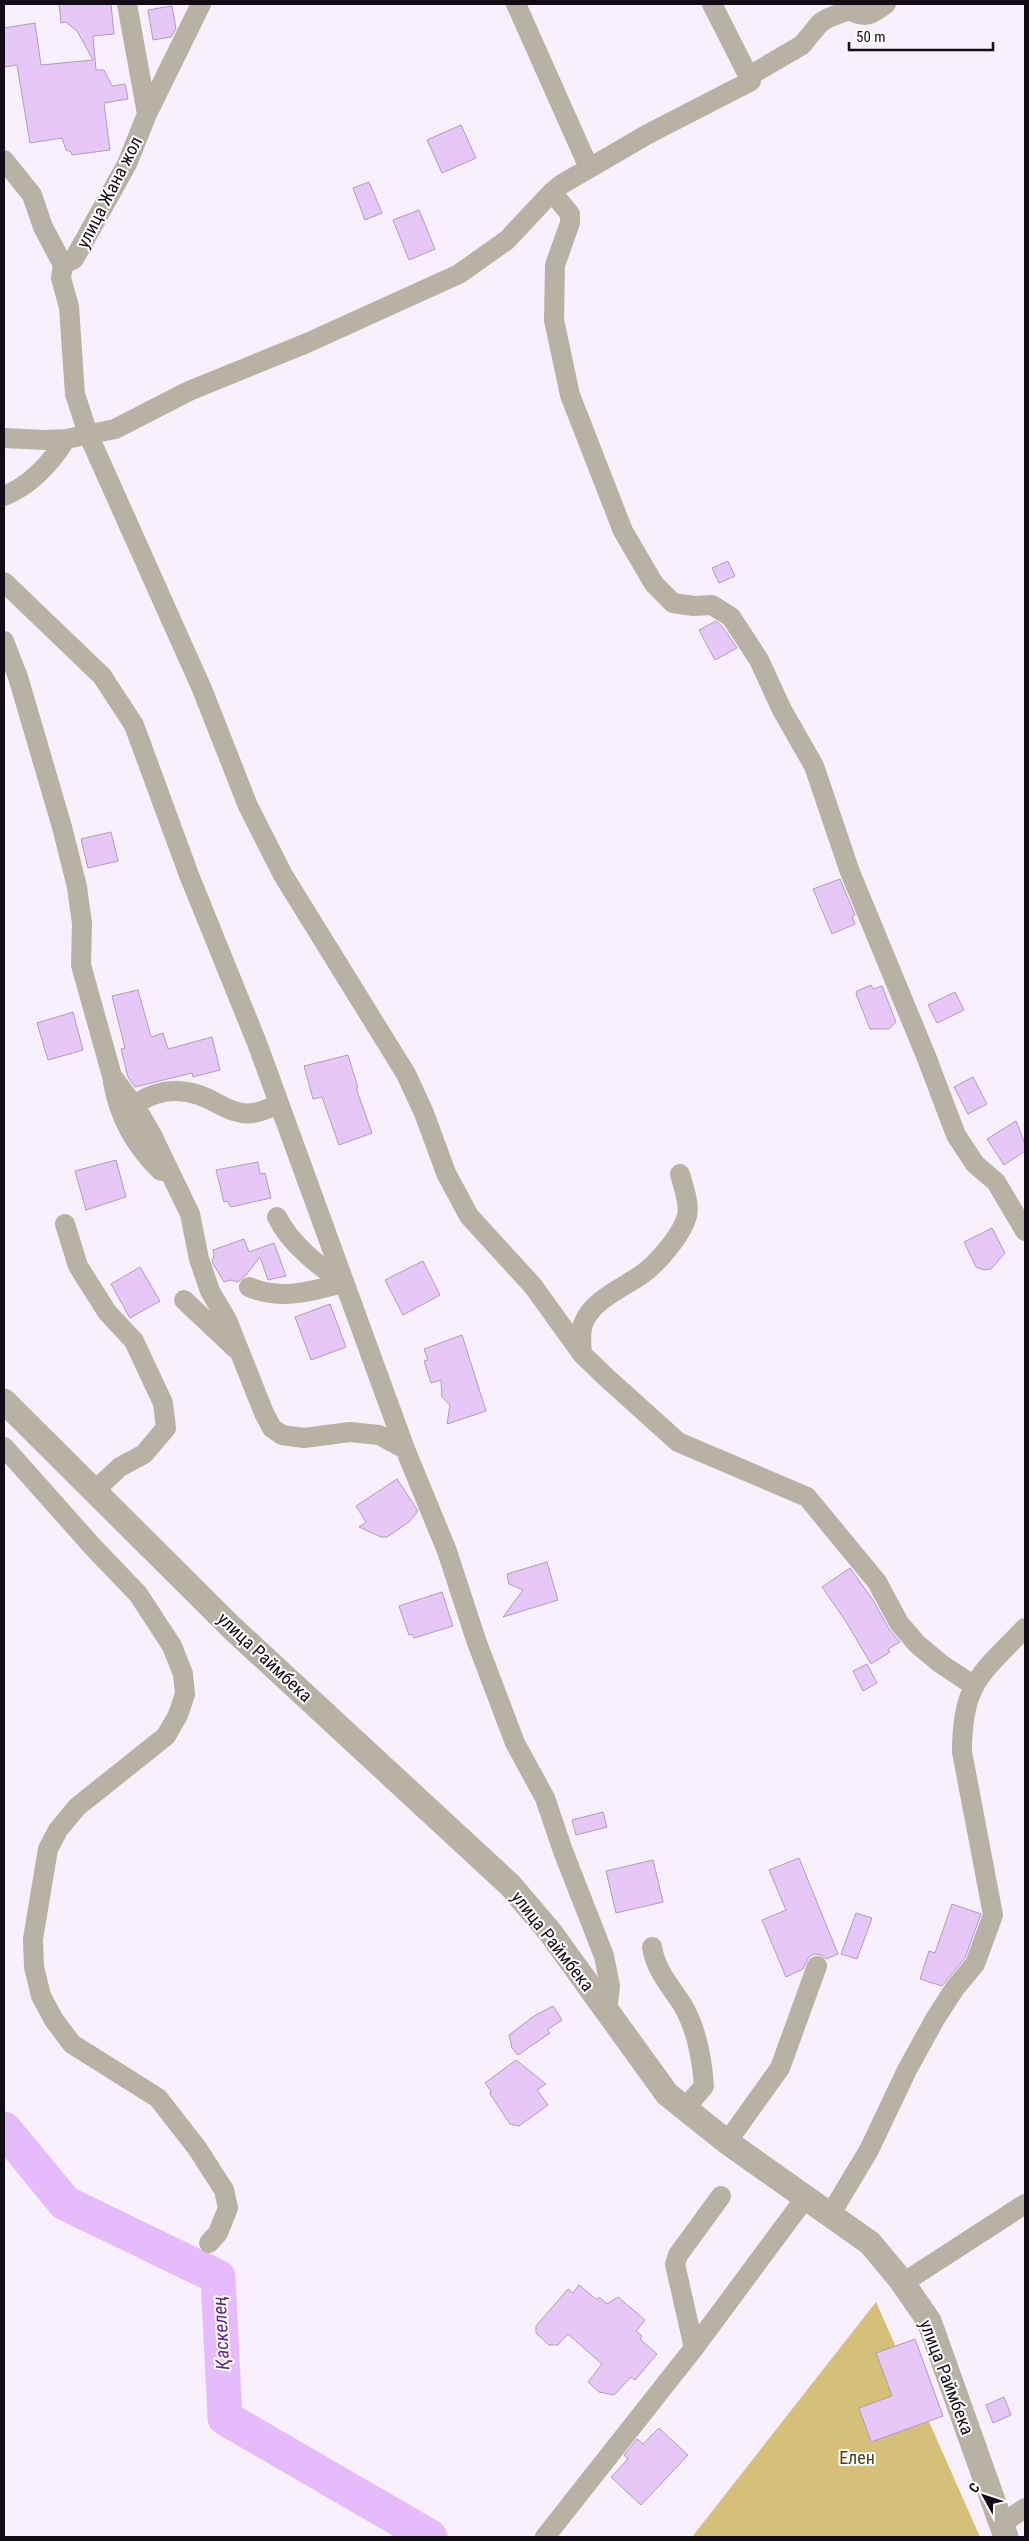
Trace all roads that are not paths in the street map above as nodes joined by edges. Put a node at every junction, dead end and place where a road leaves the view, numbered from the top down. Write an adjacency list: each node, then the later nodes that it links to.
1 (127, 4): 7 (street)
2 (201, 4): 7 (street, улица Жана жол)
3 (516, 4): 9 (street)
4 (712, 4): 6 (street)
5 (886, 4): 6 (street)
6 (749, 76): 9 (street)
7 (147, 114): 11 (street, улица Жана жол)
8 (4, 160): 11 (street, улица Жана жол)
9 (589, 168): 10 (street)
10 (552, 192): 12 (street); 25 (street)
11 (63, 265): 12 (street)
12 (88, 434): 14 (street); 30 (street)
13 (4, 438): 14 (street)
14 (66, 439): 15 (street)
15 (4, 496)
16 (4, 582): 19 (street)
17 (4, 641): 18 (street)
18 (112, 1076): 20 (street); 22 (street)
19 (279, 1104): 20 (street); 26 (street)
20 (134, 1106): 22 (street)
21 (680, 1174): 30 (street)
22 (174, 1182): 29 (street)
23 (277, 1217): 26 (street)
24 (65, 1224): 34 (street)
25 (1025, 1231)
26 (344, 1283): 27 (street); 33 (street)
27 (249, 1287)
28 (184, 1300): 29 (street)
29 (240, 1352): 33 (street)
30 (582, 1354): 36 (street)
31 (4, 1401): 34 (street, улица Раймбека)
32 (4, 1447): 46 (street)
33 (405, 1449): 39 (street)
34 (94, 1491): 39 (street, улица Раймбека)
35 (1025, 1628): 36 (street)
36 (973, 1685): 45 (street)
37 (652, 1947): 40 (street)
38 (817, 1966): 41 (street)
39 (607, 2011): 40 (street, улица Раймбека)
40 (682, 2107): 41 (street, улица Раймбека)
41 (727, 2142): 43 (street, улица Раймбека)
42 (721, 2196): 48 (street)
43 (806, 2197): 45 (street, улица Раймбека); 48 (street)
44 (1025, 2204): 47 (street)
45 (830, 2215): 47 (street, улица Раймбека)
46 (209, 2243)
47 (903, 2283): 50 (street, улица Раймбека)
48 (694, 2348): 51 (street)
49 (1025, 2508): 50 (street)
50 (1003, 2530)
51 (545, 2537)

